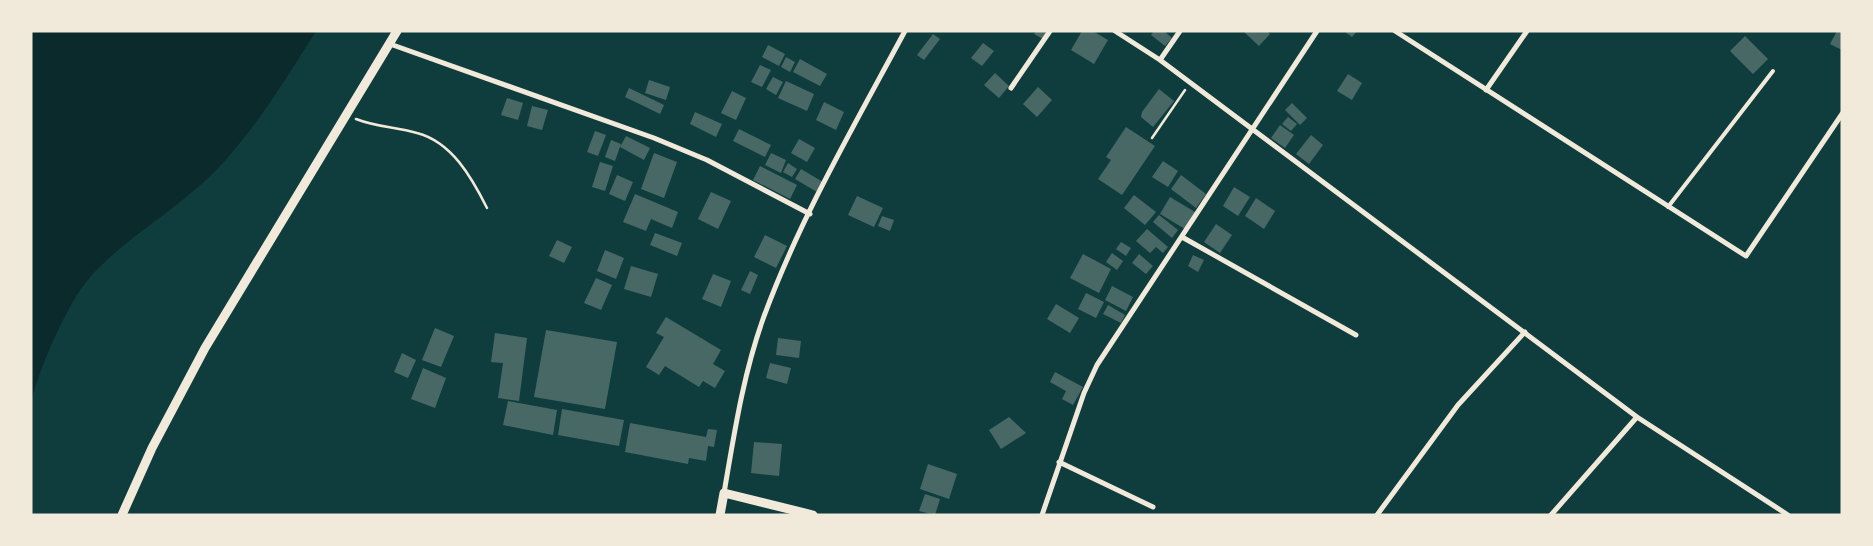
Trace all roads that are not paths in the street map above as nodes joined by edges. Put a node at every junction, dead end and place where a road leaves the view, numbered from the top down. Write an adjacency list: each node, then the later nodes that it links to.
1 (397, 31): 9 (street)
2 (905, 31): 17 (street)
3 (1050, 31): 12 (street)
4 (1115, 31): 10 (street)
5 (1180, 31): 10 (street)
6 (1317, 31): 15 (street)
7 (1395, 31): 13 (street)
8 (1527, 31): 13 (street)
9 (390, 44): 17 (street); 25 (street)
10 (1160, 60): 15 (street)
11 (1773, 71): 16 (lane)
12 (1011, 88)
13 (1486, 90): 16 (street)
14 (1842, 114): 16 (street)
15 (1251, 129): 18 (street); 19 (street)
16 (1668, 207)
17 (810, 214): 23 (street)
18 (1182, 237): 20 (street); 22 (street)
19 (1525, 332): 21 (street); 29 (street)
20 (1356, 335)
21 (1637, 418): 30 (street); 31 (street)
22 (1059, 462): 24 (street); 28 (street)
23 (724, 492): 26 (street); 27 (street)
24 (1153, 507)
25 (122, 515)
26 (720, 515)
27 (813, 515)
28 (1042, 515)
29 (1377, 515)
30 (1551, 515)
31 (1788, 515)

